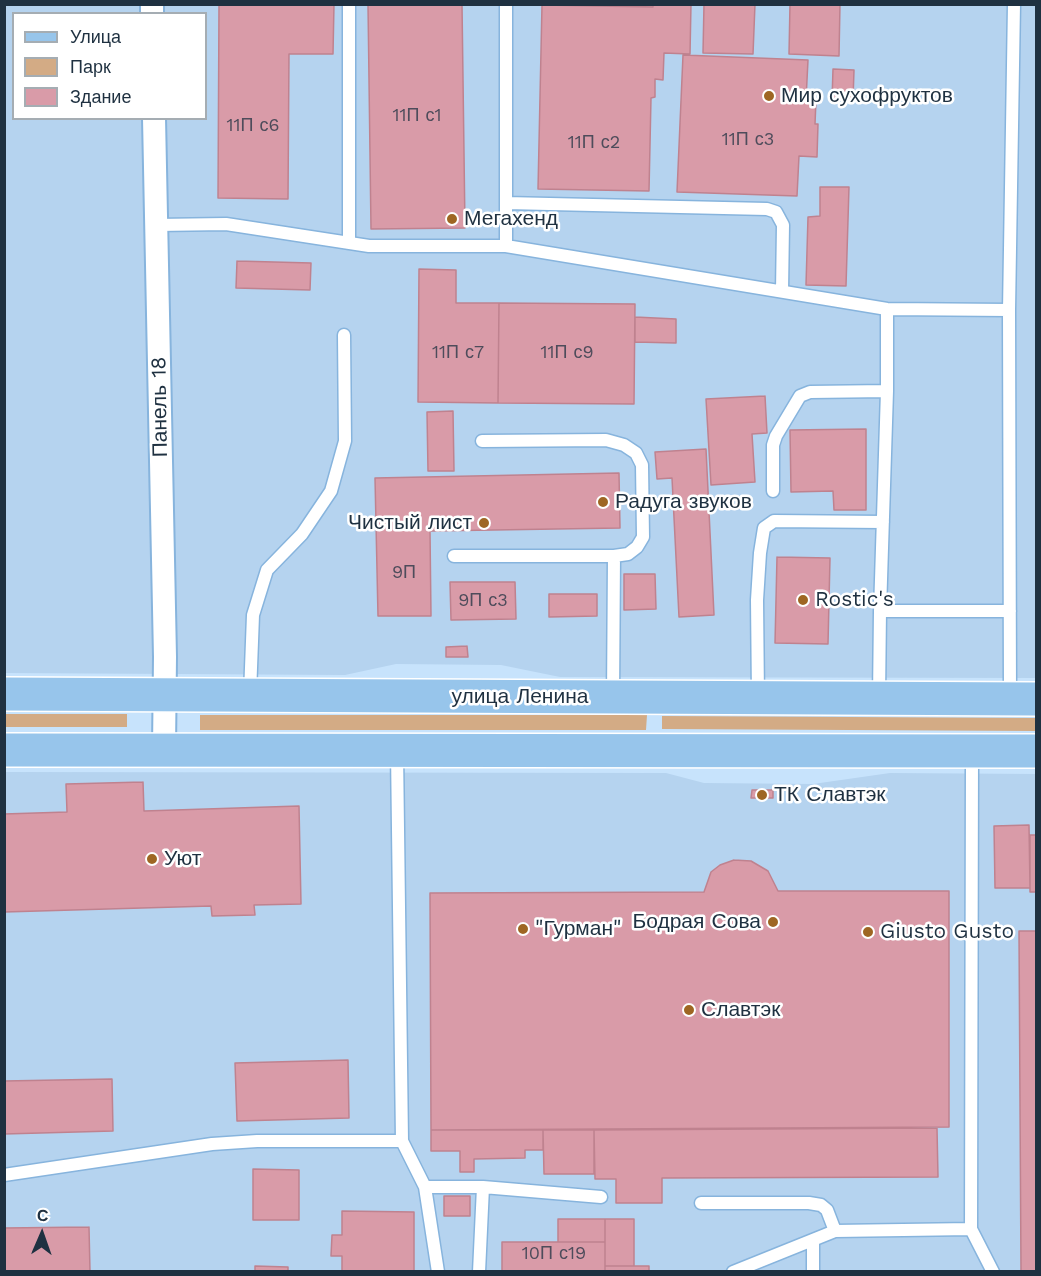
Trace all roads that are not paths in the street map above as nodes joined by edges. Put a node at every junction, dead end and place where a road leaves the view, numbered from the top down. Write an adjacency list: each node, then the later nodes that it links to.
1 (348, 4): 7 (lane)
2 (506, 4): 5 (lane)
3 (1014, 4): 11 (lane)
4 (154, 120): 6 (street, Панель 18)
5 (506, 203): 8 (lane); 9 (lane)
6 (157, 225): 7 (lane); 22 (street, Панель 18)
7 (348, 243): 8 (lane)
8 (507, 246): 9 (lane)
9 (782, 291): 10 (lane)
10 (887, 309): 11 (lane); 13 (lane)
11 (1009, 310): 20 (lane)
12 (344, 335): 23 (lane)
13 (887, 391): 15 (lane); 16 (lane)
14 (482, 441): 18 (lane)
15 (773, 491)
16 (883, 522): 19 (lane); 25 (lane)
17 (454, 556): 18 (lane)
18 (614, 556): 24 (lane)
19 (880, 611): 20 (lane); 26 (lane)
20 (1010, 611): 27 (lane)
21 (4, 694): 22 (main road, улица Ленина)
22 (165, 695): 23 (main road, улица Ленина); 28 (street, Панель 18)
23 (250, 695): 24 (main road, улица Ленина)
24 (613, 698): 25 (main road, улица Ленина)
25 (758, 699): 26 (main road, улица Ленина)
26 (879, 699): 27 (main road, улица Ленина)
27 (1023, 699)
28 (164, 749): 29 (main road); 30 (main road)
29 (4, 750)
30 (397, 750): 31 (main road); 33 (lane)
31 (972, 751): 32 (main road); 39 (lane)
32 (1036, 751)
33 (402, 1141): 34 (lane); 35 (lane)
34 (4, 1175)
35 (425, 1186): 36 (lane); 42 (lane)
36 (483, 1187): 37 (lane); 43 (lane)
37 (601, 1197)
38 (701, 1203): 40 (lane)
39 (971, 1229): 40 (lane); 46 (lane)
40 (835, 1231): 41 (lane)
41 (813, 1240): 44 (lane); 45 (lane)
42 (438, 1272)
43 (479, 1272)
44 (733, 1272)
45 (813, 1272)
46 (993, 1272)

